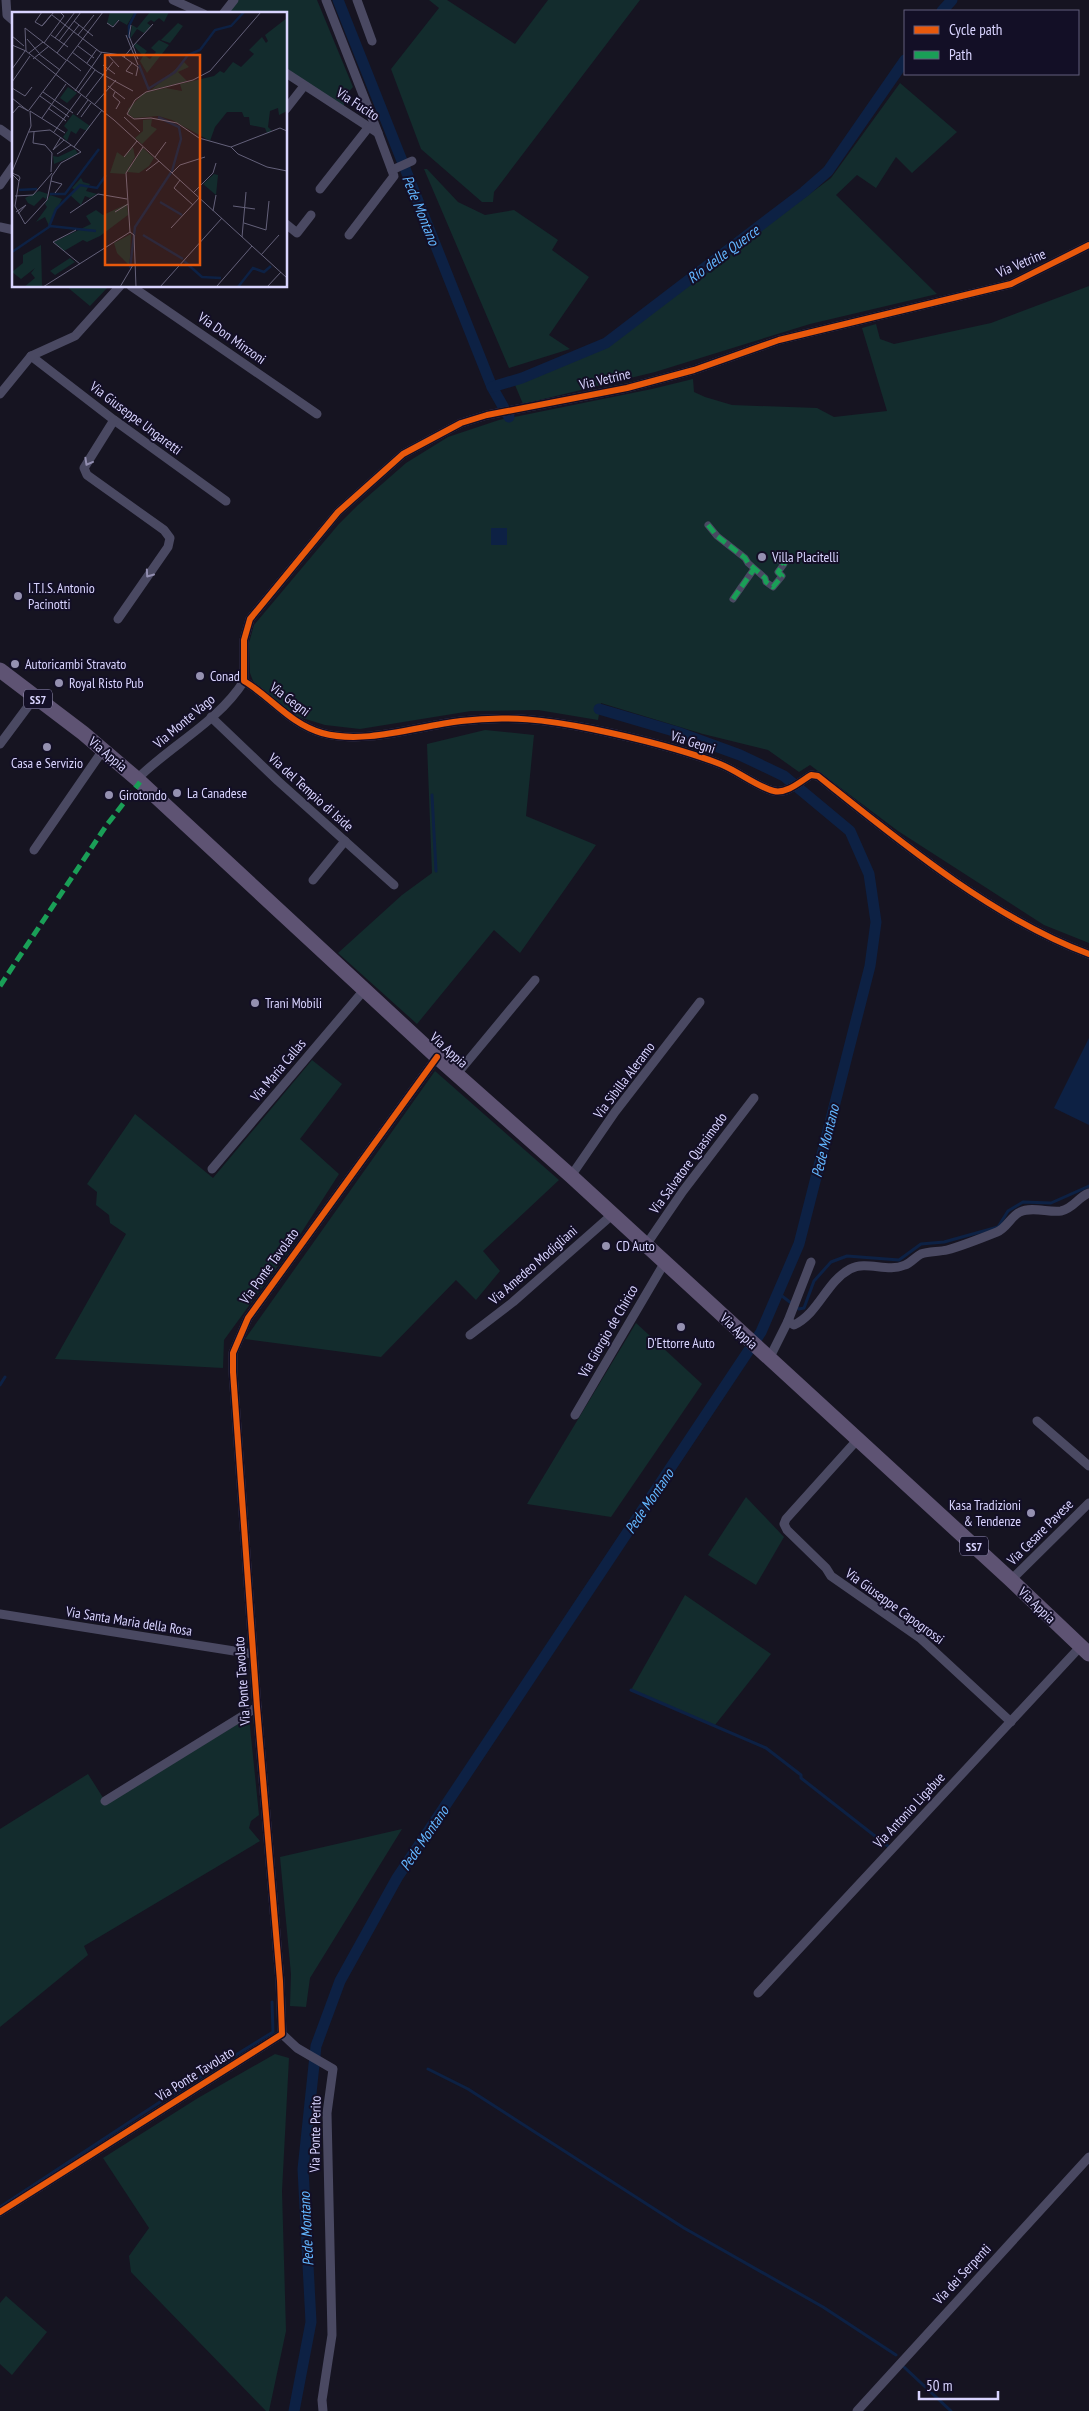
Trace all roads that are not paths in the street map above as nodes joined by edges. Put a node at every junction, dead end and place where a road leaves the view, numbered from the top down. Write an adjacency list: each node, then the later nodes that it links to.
1 (6, 0): 8 (street)
2 (173, 0): 6 (street)
3 (234, 0): 7 (street)
4 (326, 0): 15 (street)
5 (357, 0): 9 (street)
6 (200, 12)
7 (225, 12)
8 (12, 20)
9 (372, 41)
10 (288, 74): 11 (street, Via Fucito)
11 (304, 86): 12 (street); 13 (street, Via Fucito)
12 (288, 106)
13 (368, 128): 15 (street, Via Fucito); 21 (street)
14 (0, 129): 16 (street)
15 (378, 133): 19 (street, Via Fucito)
16 (12, 138)
17 (412, 161): 19 (street)
18 (12, 169): 20 (street)
19 (394, 171): 24 (street)
20 (0, 185)
21 (320, 189)
22 (311, 215): 23 (street)
23 (288, 226)
24 (349, 235)
25 (1089, 245): 39 (street, Via Vetrine)
26 (118, 288): 28 (street)
27 (134, 288): 30 (street, Via Don Minzoni)
28 (31, 356): 29 (street); 31 (street, Via Giuseppe Ungaretti)
29 (0, 394)
30 (317, 414)
31 (114, 420): 32 (street, Via Giuseppe Ungaretti); 37 (street, one-way to 37)
32 (226, 501)
33 (708, 525): 35 (street)
34 (779, 560): 35 (street)
35 (754, 569): 36 (street)
36 (733, 599)
37 (118, 619)
38 (0, 670): 40 (main road, SS7)
39 (244, 681): 41 (street, Via Monte Vago); 49 (street, Via Gegni)
40 (35, 697): 42 (street); 43 (main road, Via Appia / SS7)
41 (211, 717): 44 (street, Via Monte Vago); 45 (street, Via del Tempio di Iside)
42 (0, 744)
43 (103, 750): 44 (main road, Via Appia / SS7); 46 (street)
44 (137, 779): 51 (main road, Via Appia / SS7)
45 (345, 841): 47 (street); 48 (street, Via del Tempio di Iside)
46 (34, 850)
47 (313, 880)
48 (394, 885)
49 (1089, 954)
50 (535, 980): 54 (street)
51 (365, 989): 53 (main road, Via Appia / SS7); 56 (street, Via Maria Callas)
52 (700, 1002): 57 (street, Via Sibilla Aleramo)
53 (437, 1057): 54 (main road, Via Appia / SS7); 74 (street, Via Ponte Tavolato)
54 (457, 1074): 57 (main road, Via Appia / SS7)
55 (754, 1098): 60 (street, Via Salvatore Quasimodo)
56 (212, 1169)
57 (571, 1176): 59 (main road, Via Appia / SS7)
58 (1089, 1192): 63 (street)
59 (613, 1214): 60 (main road, Via Appia / SS7); 64 (street, Via Amedeo Modigliani)
60 (646, 1245): 61 (main road, Via Appia / SS7)
61 (665, 1262): 65 (main road, Via Appia / SS7); 66 (street, Via Giorgio de Chirico)
62 (811, 1262): 63 (street)
63 (788, 1322): 65 (street)
64 (470, 1335)
65 (767, 1357): 68 (main road, Via Appia / SS7)
66 (575, 1415)
67 (1037, 1421): 69 (street)
68 (858, 1439): 71 (main road, Via Appia / SS7); 76 (street, Via Giuseppe Capogrossi)
69 (1089, 1466)
70 (1089, 1503): 71 (street, Via Cesare Pavese)
71 (1011, 1580): 73 (main road, Via Appia / SS7)
72 (0, 1614): 74 (street, Via Santa Maria della Rosa)
73 (1085, 1651): 76 (street, Via Antonio Ligabue)
74 (253, 1654): 75 (street, Via Ponte Tavolato)
75 (257, 1706): 77 (street); 79 (street, Via Ponte Tavolato)
76 (1010, 1722): 78 (street, Via Antonio Ligabue)
77 (105, 1801)
78 (758, 1993)
79 (282, 2034): 81 (street, Via Ponte Tavolato); 82 (street, Via Ponte Perito)
80 (1089, 2158): 85 (street, Via dei Serpenti)
81 (0, 2212)
82 (322, 2400): 83 (street); 84 (street, Via Ponte Perito)
83 (318, 2411)
84 (323, 2411)
85 (857, 2411)

